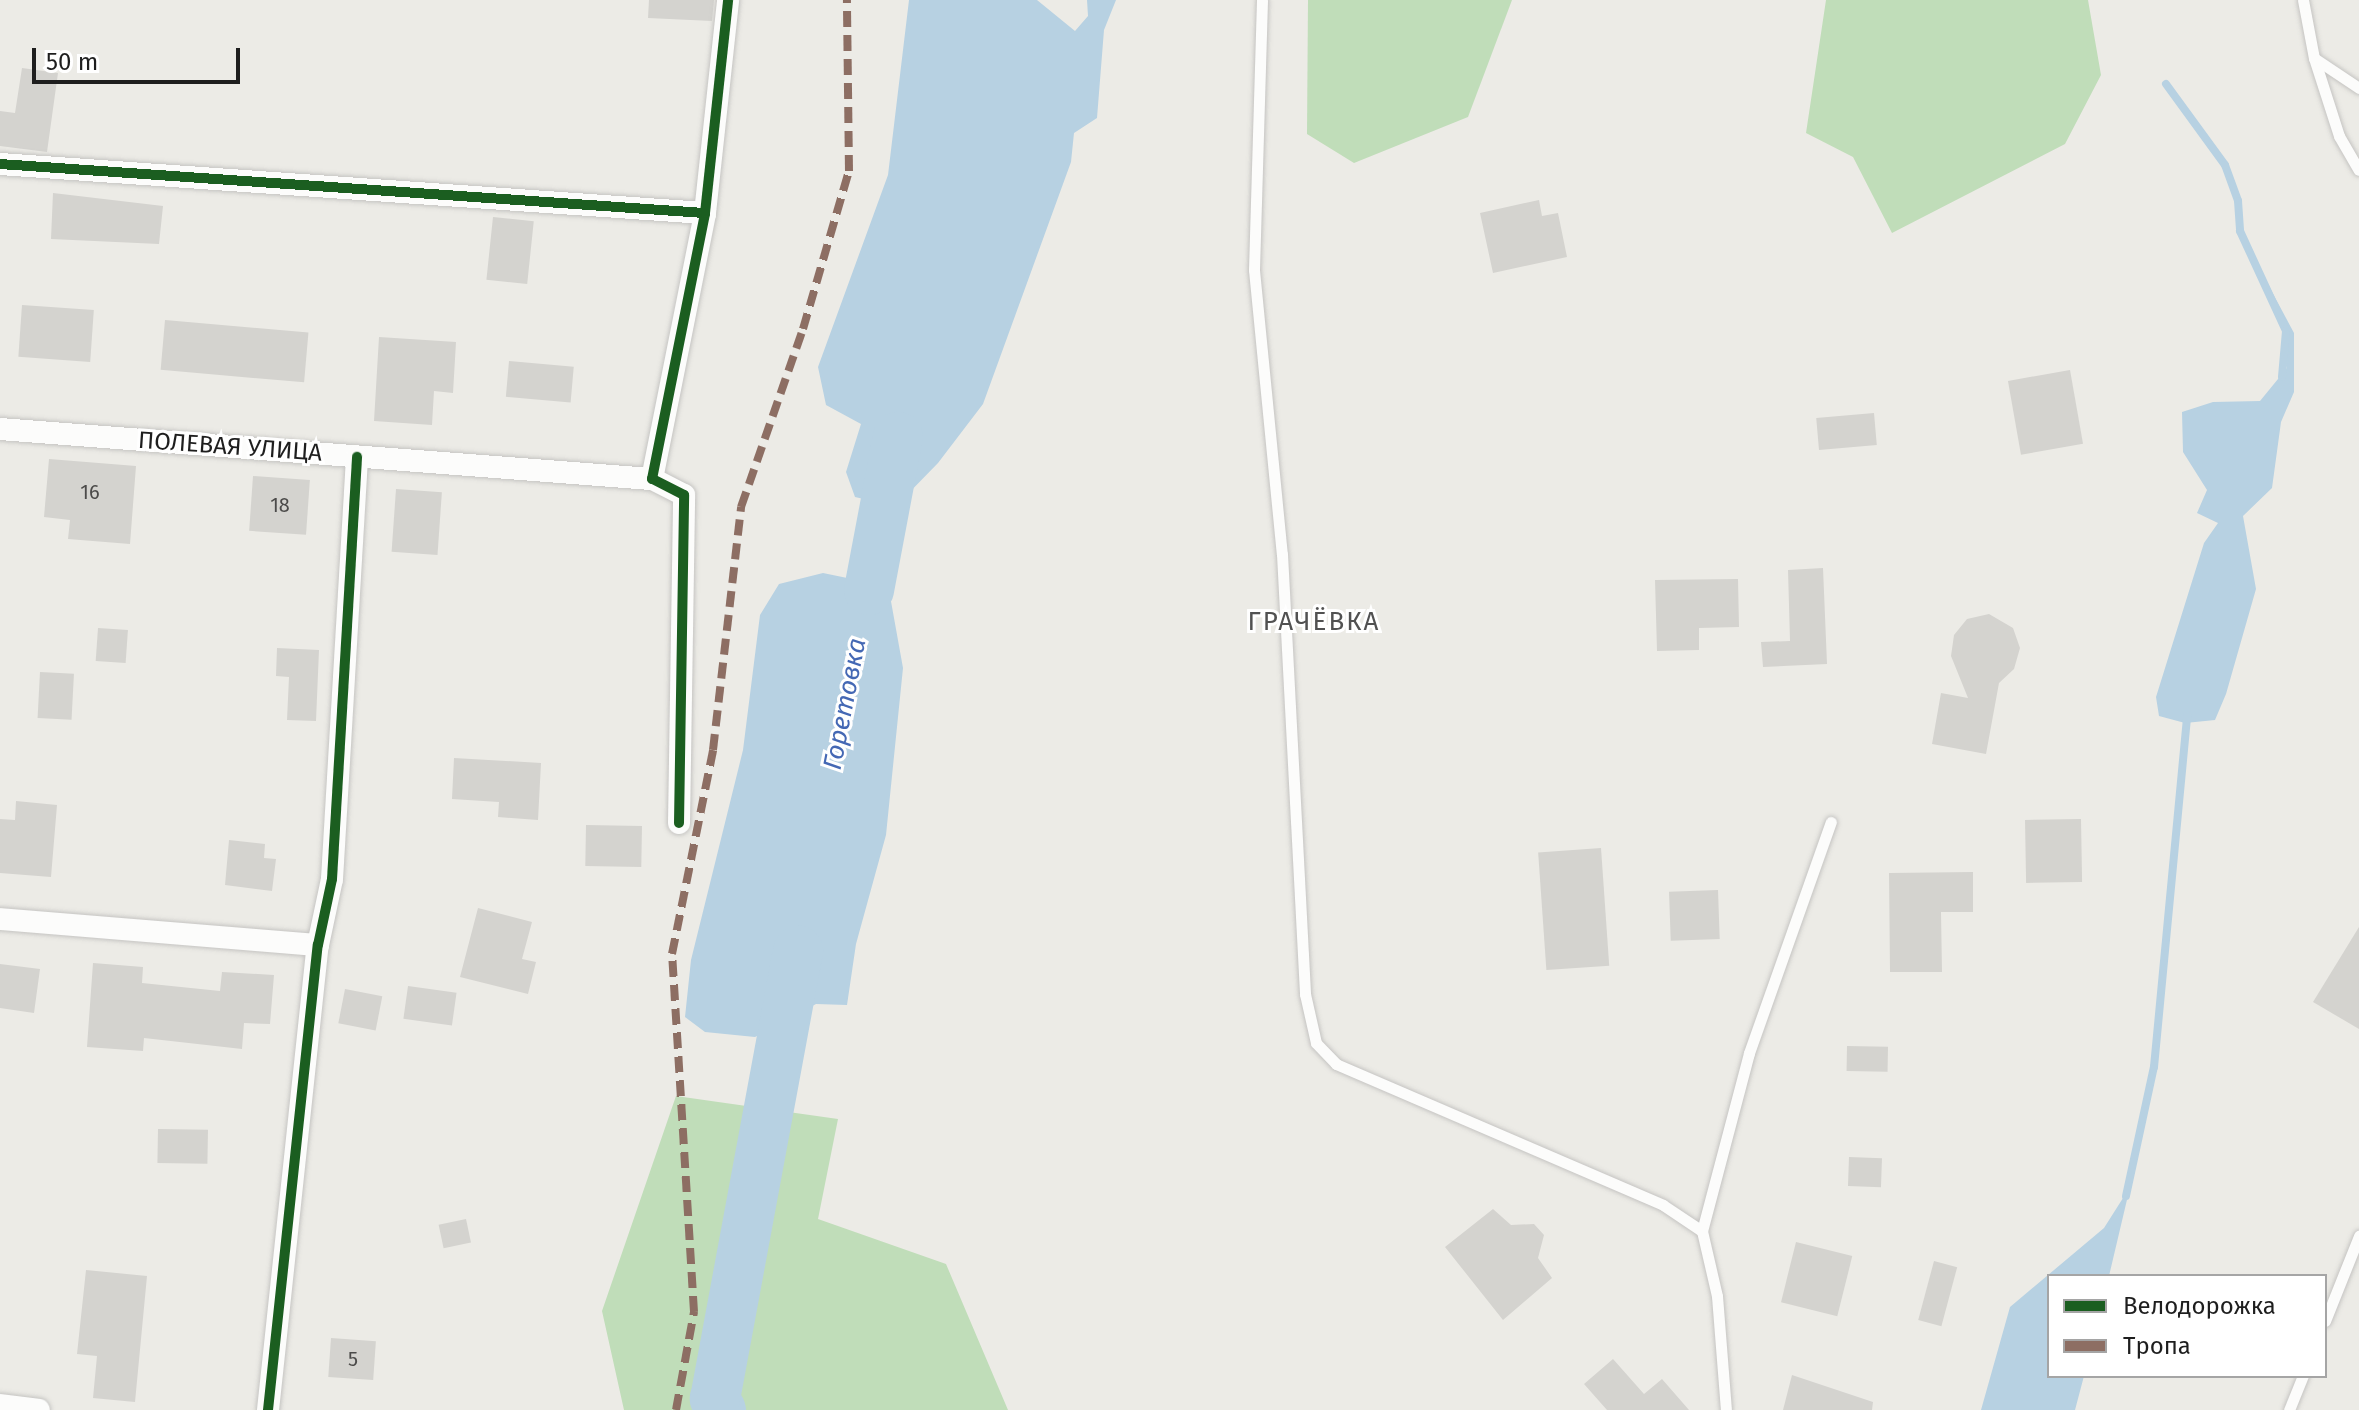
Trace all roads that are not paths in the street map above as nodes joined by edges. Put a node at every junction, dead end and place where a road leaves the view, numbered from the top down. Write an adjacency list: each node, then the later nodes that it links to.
1 (728, 0): 8 (street)
2 (1262, 0): 16 (lane)
3 (2303, 0): 4 (lane)
4 (2314, 58): 5 (lane); 7 (lane)
5 (2359, 88)
6 (0, 164): 8 (street)
7 (2359, 170)
8 (705, 213): 11 (street)
9 (0, 429): 10 (street, ПОЛЕВАЯ УЛИЦА)
10 (357, 457): 11 (street, ПОЛЕВАЯ УЛИЦА); 15 (street)
11 (652, 479): 13 (street)
12 (1831, 822): 16 (lane)
13 (679, 823)
14 (0, 919): 15 (street)
15 (318, 945): 22 (street)
16 (1702, 1231): 23 (lane)
17 (2359, 1236): 18 (lane)
18 (2327, 1316)
19 (2302, 1378): 24 (lane)
20 (0, 1405): 21 (street)
21 (39, 1410)
22 (268, 1410)
23 (1726, 1410)
24 (2289, 1410)

